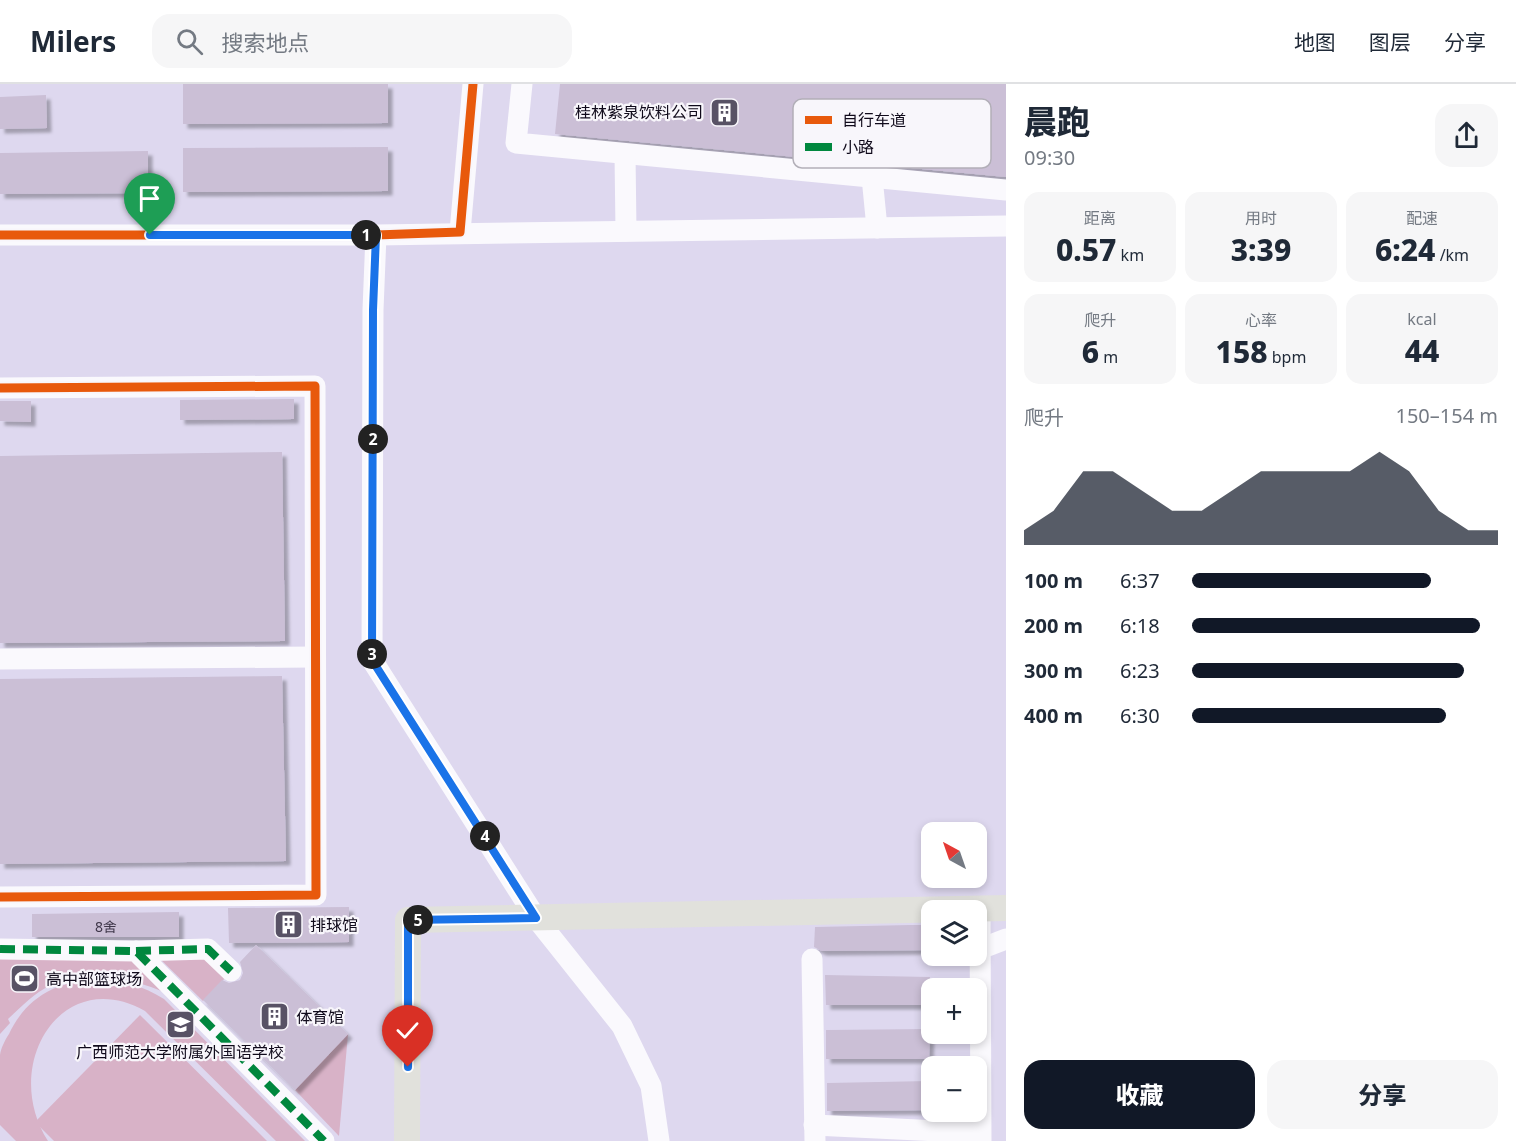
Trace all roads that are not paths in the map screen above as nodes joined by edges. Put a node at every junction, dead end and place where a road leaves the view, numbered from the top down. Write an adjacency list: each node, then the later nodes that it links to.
1 (473, 84): 9 (street)
2 (522, 84): 3 (street)
3 (626, 154): 4 (street); 8 (street)
4 (872, 177): 5 (street); 7 (street)
5 (1006, 190)
6 (1006, 226): 7 (street)
7 (877, 228): 8 (street)
8 (626, 231): 9 (street)
9 (460, 232): 11 (street)
10 (0, 235): 11 (street)
11 (376, 235): 19 (street)
12 (0, 388): 13 (street)
13 (315, 657): 14 (street); 15 (street)
14 (0, 659)
15 (0, 897)
16 (1006, 908): 17 (main road)
17 (987, 909)
18 (921, 910): 19 (main road)
19 (536, 918): 30 (main road); 31 (street)
20 (1006, 939): 21 (street)
21 (987, 946)
22 (0, 949): 23 (street)
23 (136, 951): 26 (street); 29 (street)
24 (812, 959): 27 (street)
25 (980, 966): 28 (street)
26 (231, 971)
27 (815, 1133): 28 (street)
28 (981, 1137)
29 (324, 1141)
30 (407, 1141)
31 (659, 1141)

